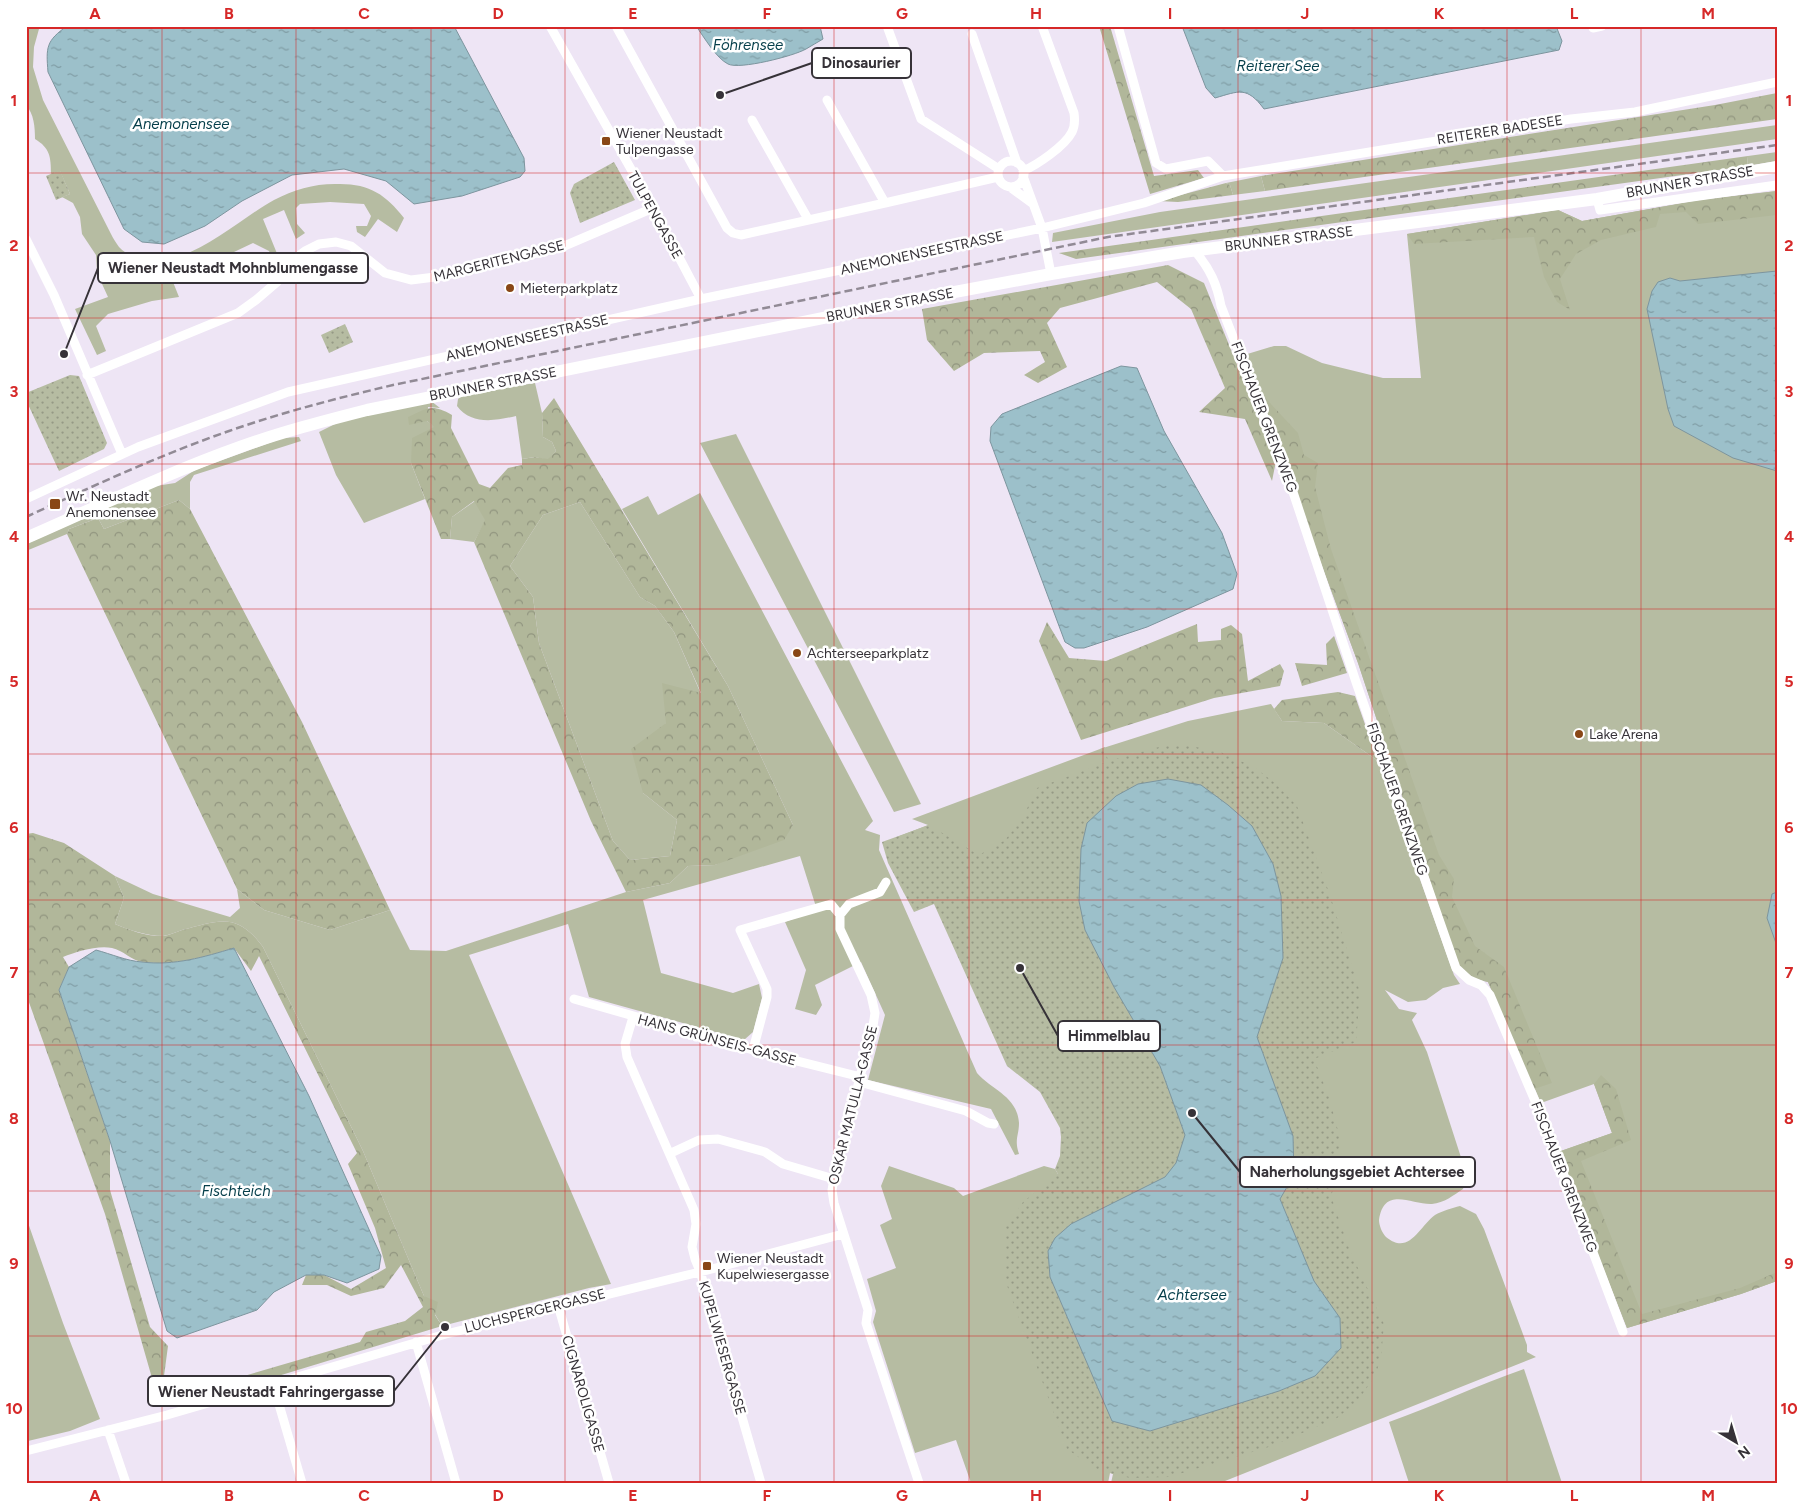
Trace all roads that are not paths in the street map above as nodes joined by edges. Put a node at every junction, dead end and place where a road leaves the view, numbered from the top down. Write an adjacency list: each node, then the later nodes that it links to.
1 (550, 26): 20 (street, TULPENGASSE)
2 (616, 26): 21 (street)
3 (887, 26): 12 (street)
4 (1042, 26): 13 (street)
5 (1118, 26): 14 (street)
6 (972, 34): 10 (street)
7 (1777, 82): 14 (street, REITERER BADESEE)
8 (827, 100): 18 (street)
9 (752, 120): 21 (street)
10 (1017, 162): 12 (street); 13 (street)
11 (1777, 167): 17 (main road, BRUNNER STRASSE)
12 (998, 173): 16 (street); 18 (street)
13 (1023, 173): 16 (street); 19 (street)
14 (1223, 176): 22 (street, REITERER BADESEE)
15 (1777, 185): 17 (street)
16 (1010, 186): 19 (street)
17 (1597, 199): 24 (main road, BRUNNER STRASSE)
18 (885, 203): 21 (street)
19 (1033, 204): 22 (street)
20 (652, 208): 26 (street, TULPENGASSE); 27 (street, MARGERITENGASSE)
21 (808, 219)
22 (1042, 228): 25 (street); 26 (street, ANEMONENSEESTRASSE)
23 (26, 239): 27 (street)
24 (1196, 251): 25 (main road, BRUNNER STRASSE); 43 (street, FISCHAUER GRENZWEG)
25 (1051, 274): 30 (main road, BRUNNER STRASSE)
26 (701, 299): 28 (street, ANEMONENSEESTRASSE)
27 (88, 375): 28 (street)
28 (122, 454): 29 (street, ANEMONENSEESTRASSE)
29 (26, 499)
30 (26, 538)
31 (886, 882): 32 (street)
32 (840, 915): 35 (street, OSKAR MATULLA-GASSE); 36 (street, OSKAR MATULLA-GASSE)
33 (574, 999): 34 (street, HANS GRÜNSEIS-GASSE)
34 (633, 1017): 35 (street, HANS GRÜNSEIS-GASSE); 38 (street, KUPELWIESERGASSE)
35 (753, 1050): 36 (street, HANS GRÜNSEIS-GASSE)
36 (860, 1080): 37 (street, HANS GRÜNSEIS-GASSE); 39 (street, OSKAR MATULLA-GASSE)
37 (994, 1124)
38 (671, 1153): 39 (street); 41 (street, KUPELWIESERGASSE)
39 (834, 1179): 40 (street, OSKAR MATULLA-GASSE)
40 (843, 1234): 41 (street, LUCHSPERGERGASSE); 53 (street, OSKAR MATULLA-GASSE)
41 (700, 1271): 42 (street, LUCHSPERGERGASSE); 52 (street, KUPELWIESERGASSE)
42 (558, 1306): 44 (street, LUCHSPERGERGASSE); 51 (street, CIGNAROLIGASSE)
43 (1623, 1332)
44 (416, 1342): 45 (street, LUCHSPERGERGASSE); 50 (street)
45 (273, 1384): 46 (street, LUCHSPERGERGASSE); 49 (street)
46 (108, 1430): 47 (street, LUCHSPERGERGASSE); 48 (street)
47 (26, 1451)
48 (126, 1483)
49 (302, 1483)
50 (456, 1483)
51 (608, 1483)
52 (761, 1483)
53 (919, 1483)

